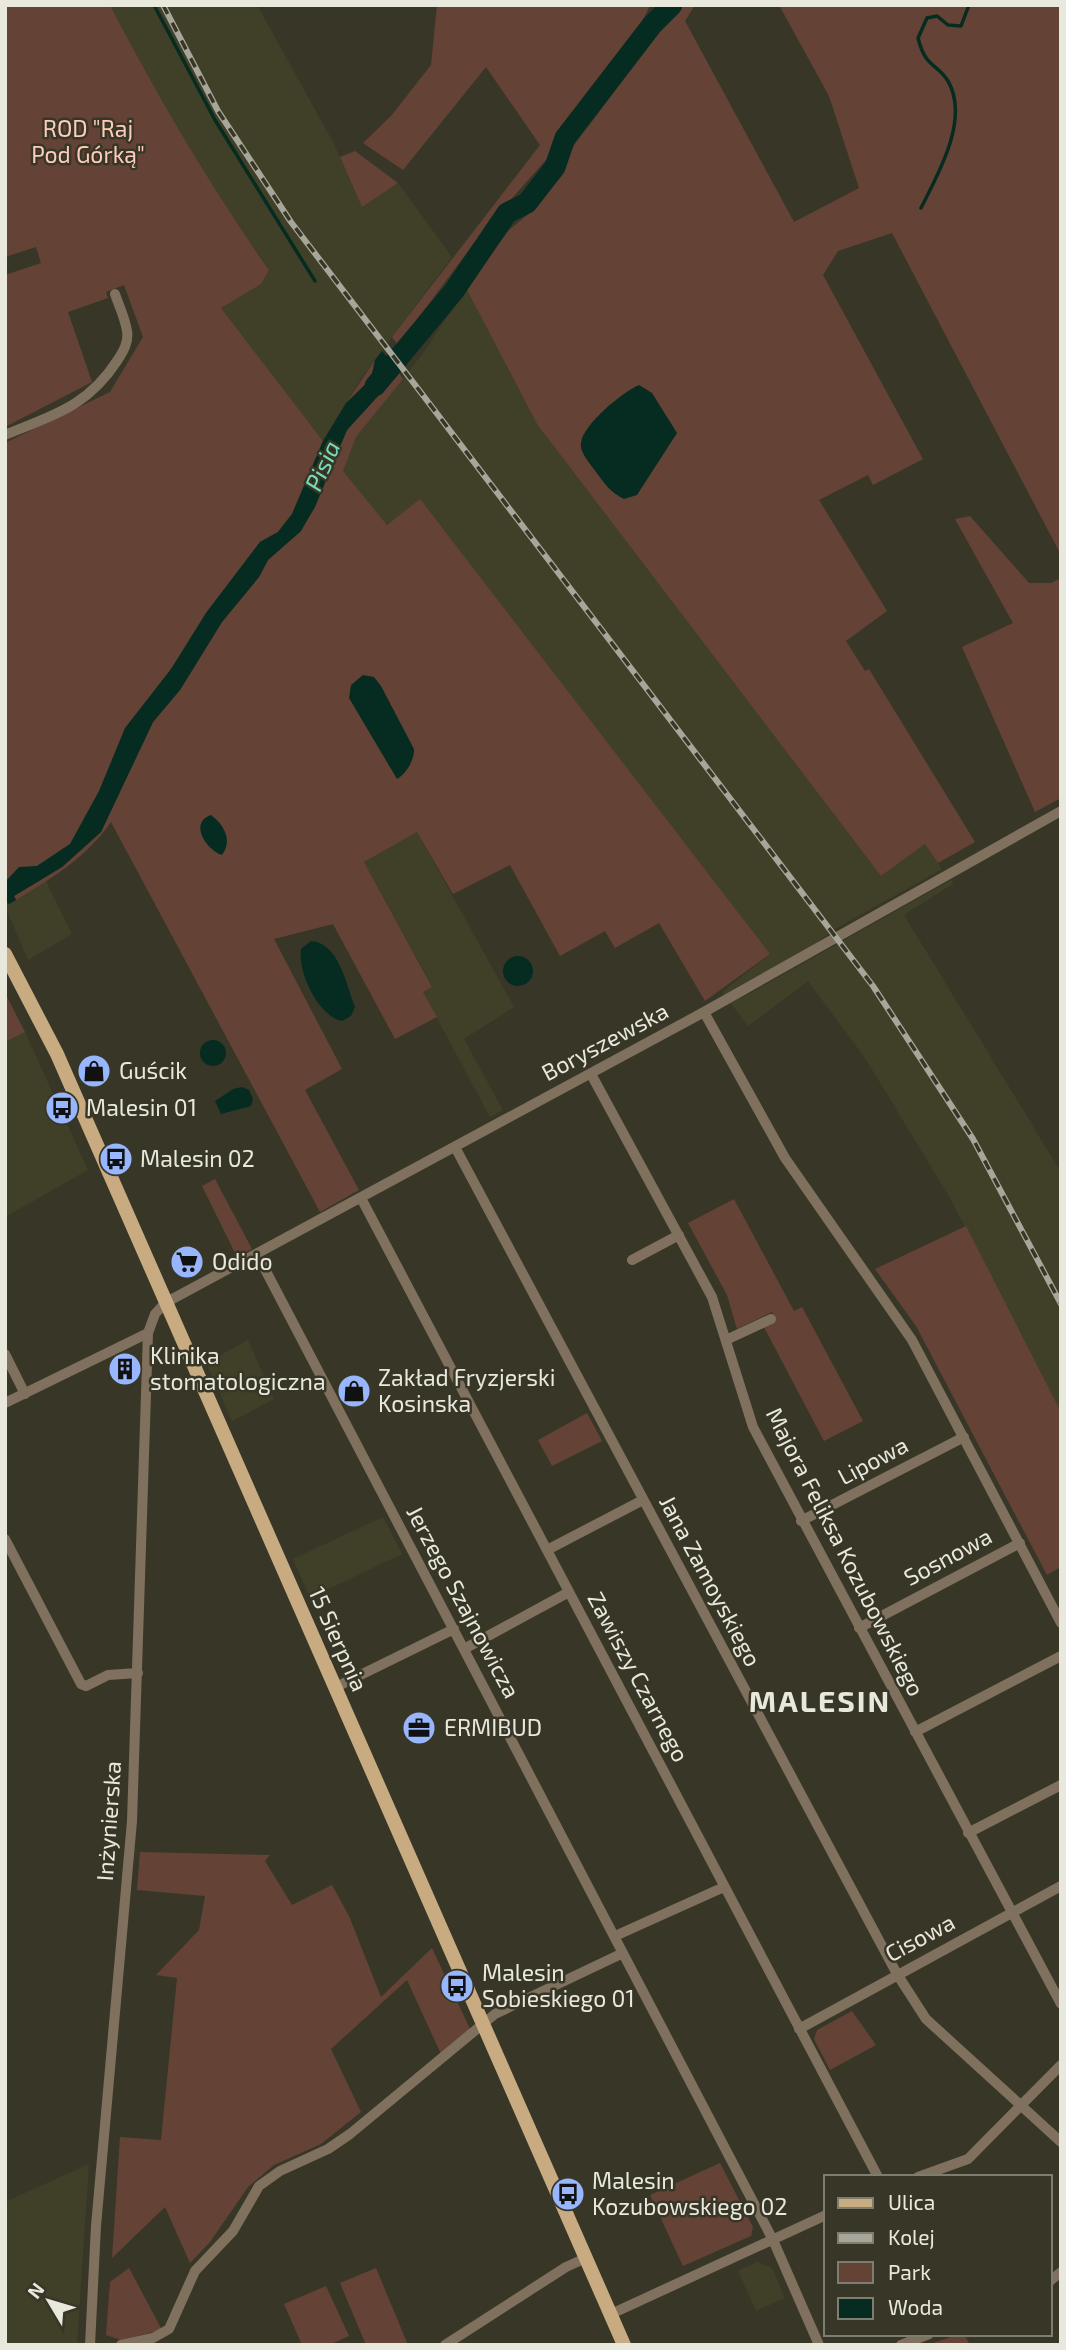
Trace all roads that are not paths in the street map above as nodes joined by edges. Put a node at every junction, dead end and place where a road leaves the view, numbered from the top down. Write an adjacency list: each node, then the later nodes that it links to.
1 (115, 294): 2 (street)
2 (5, 435)
3 (1061, 811): 5 (street, Boryszewska)
4 (5, 954): 12 (main road, 15 Sierpnia)
5 (704, 1013): 6 (street, Boryszewska); 19 (street)
6 (591, 1074): 7 (street, Boryszewska); 9 (street, Majora Feliksa Kozubowskiego)
7 (455, 1147): 8 (street, Boryszewska); 20 (street, Jana Zamoyskiego)
8 (361, 1198): 10 (street, Boryszewska); 24 (street, Zawiszy Czarnego)
9 (679, 1235): 11 (street); 15 (street, Majora Feliksa Kozubowskiego)
10 (257, 1254): 12 (street, Boryszewska); 28 (street, Jerzego Szajnowicza)
11 (632, 1261)
12 (165, 1303): 14 (street, Inżynierska); 32 (main road, 15 Sierpnia)
13 (771, 1319): 15 (street)
14 (148, 1333): 17 (street); 31 (street, Inżynierska)
15 (726, 1340): 21 (street, Majora Feliksa Kozubowskiego)
16 (5, 1354): 17 (street)
17 (25, 1394): 18 (street)
18 (5, 1403)
19 (964, 1437): 21 (street, Lipowa); 23 (street)
20 (643, 1500): 24 (street); 41 (street, Jana Zamoyskiego)
21 (801, 1521): 27 (street, Majora Feliksa Kozubowskiego)
22 (5, 1539): 31 (street)
23 (1020, 1543): 26 (street); 27 (street, Sosnowa)
24 (547, 1550): 25 (street, Zawiszy Czarnego)
25 (569, 1592): 29 (street); 36 (street, Zawiszy Czarnego)
26 (1061, 1623)
27 (859, 1628): 33 (street, Majora Feliksa Kozubowskiego)
28 (454, 1629): 29 (street, Jerzego Szajnowicza); 32 (street)
29 (464, 1649): 39 (street, Jerzego Szajnowicza)
30 (1061, 1656): 33 (street)
31 (138, 1673): 55 (street, Inżynierska)
32 (334, 1688): 43 (main road, 15 Sierpnia)
33 (915, 1732): 35 (street, Majora Feliksa Kozubowskiego)
34 (1061, 1786): 35 (street)
35 (968, 1833): 38 (street, Majora Feliksa Kozubowskiego)
36 (724, 1886): 39 (street); 44 (street, Zawiszy Czarnego)
37 (1061, 1886): 38 (street, Cisowa)
38 (1012, 1913): 41 (street, Cisowa); 42 (street, Majora Feliksa Kozubowskiego)
39 (615, 1936): 40 (street, Jerzego Szajnowicza)
40 (623, 1953): 43 (street); 51 (street, Jerzego Szajnowicza)
41 (897, 1974): 44 (street, Cisowa); 46 (street, Jana Zamoyskiego)
42 (1061, 2004)
43 (483, 2022): 52 (main road, 15 Sierpnia); 56 (street)
44 (799, 2029): 48 (street, Zawiszy Czarnego)
45 (1061, 2065): 46 (street)
46 (1021, 2105): 47 (street, Jana Zamoyskiego); 49 (street)
47 (1061, 2142)
48 (877, 2175)
49 (924, 2175)
50 (824, 2216): 51 (street)
51 (773, 2240): 53 (street); 59 (street, Jerzego Szajnowicza)
52 (586, 2258): 53 (main road, 15 Sierpnia); 57 (street)
53 (611, 2314): 58 (main road, 15 Sierpnia)
54 (924, 2336): 60 (street)
55 (90, 2345)
56 (121, 2345)
57 (445, 2345)
58 (624, 2345)
59 (818, 2345)
60 (901, 2345)

